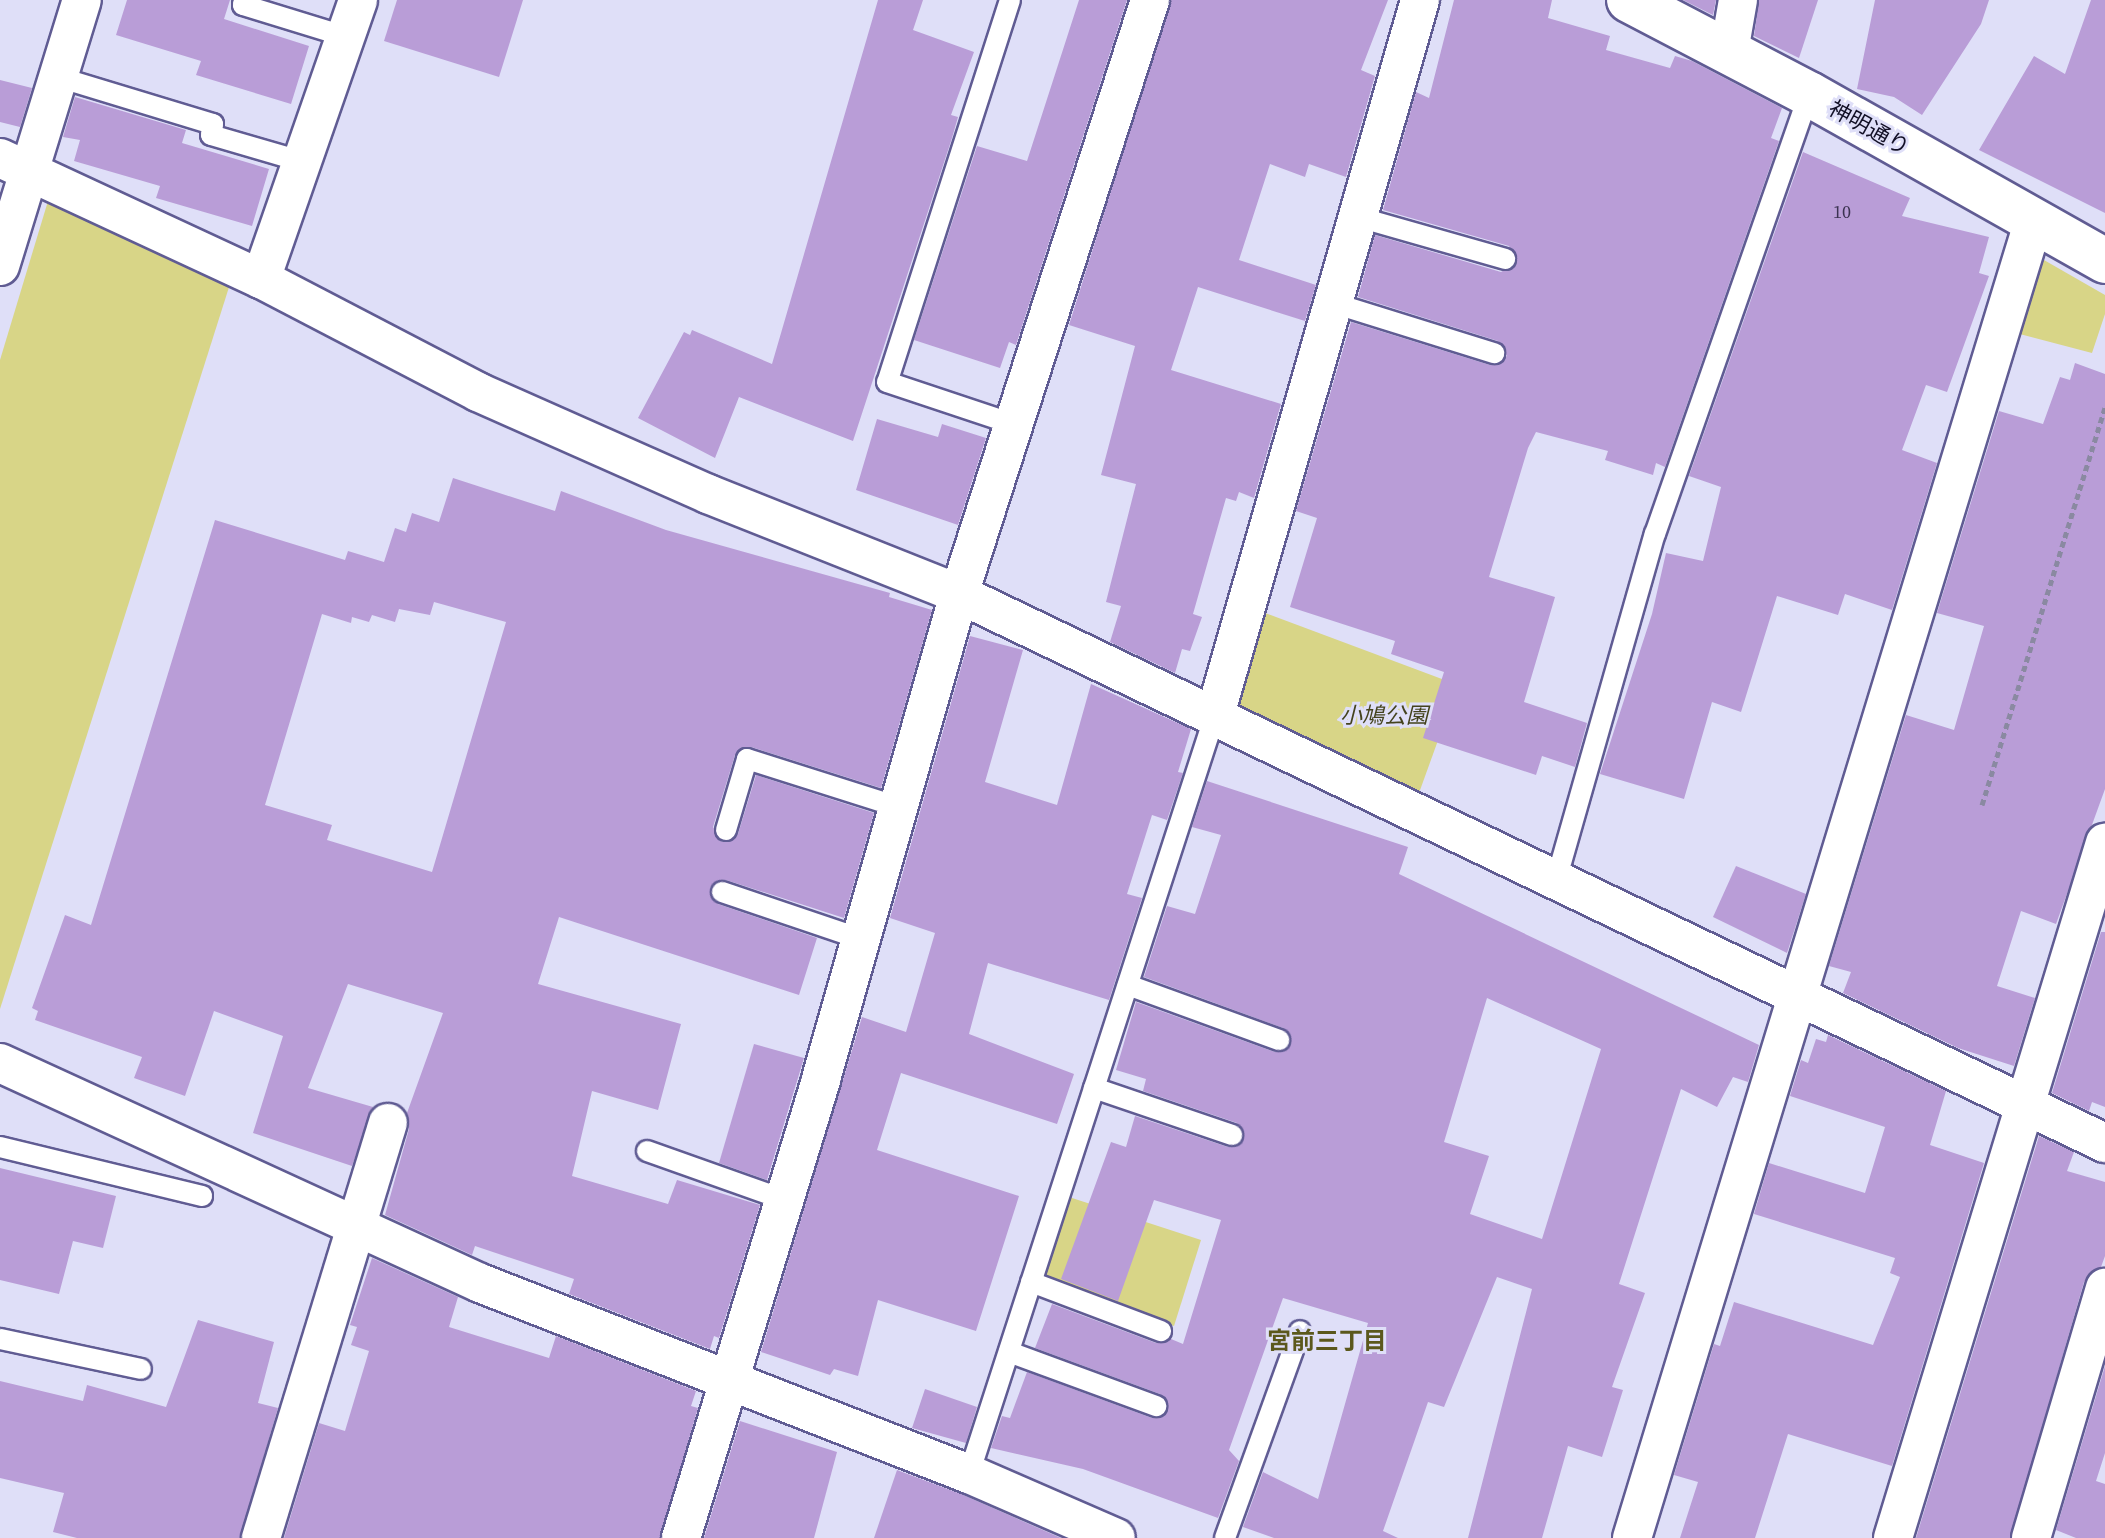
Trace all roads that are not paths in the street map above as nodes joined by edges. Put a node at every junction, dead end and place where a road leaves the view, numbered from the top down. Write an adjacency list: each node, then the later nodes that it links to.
1 (82, 0): 11 (street)
2 (244, 0): 9 (lane)
3 (358, 0): 9 (street)
4 (1010, 0): 23 (lane)
5 (1150, 0): 23 (street)
6 (1420, 0): 15 (street)
7 (1629, 0): 10 (street, 神明通り)
8 (1738, 0): 10 (street)
9 (347, 37): 13 (street)
10 (1729, 52): 12 (street, 神明通り)
11 (58, 77): 13 (lane); 14 (street)
12 (1809, 94): 16 (street, 神明通り); 29 (lane)
13 (304, 162): 20 (street)
14 (15, 164): 19 (street); 20 (street)
15 (1358, 217): 17 (lane); 21 (street)
16 (2034, 220): 18 (street, 神明通り); 33 (street)
17 (1505, 259)
18 (2105, 261)
19 (0, 266)
20 (261, 279): 24 (street)
21 (1333, 303): 22 (lane); 25 (street)
22 (1494, 353)
23 (1016, 425): 24 (street)
24 (959, 594): 25 (street); 26 (street)
25 (1215, 715): 29 (street); 32 (lane)
26 (898, 807): 27 (lane); 31 (street)
27 (726, 830)
28 (2105, 843): 37 (street)
29 (1557, 877): 33 (street)
30 (722, 892): 31 (lane)
31 (861, 939): 44 (street)
32 (1128, 985): 34 (lane); 36 (lane)
33 (1801, 997): 37 (street); 60 (street)
34 (1279, 1040)
35 (0, 1063): 45 (street)
36 (1094, 1088): 39 (lane); 46 (lane)
37 (2023, 1104): 40 (street); 61 (street)
38 (388, 1123): 45 (street)
39 (1232, 1135)
40 (2105, 1143)
41 (0, 1147): 43 (lane)
42 (647, 1151): 44 (lane)
43 (202, 1196)
44 (785, 1200): 53 (street)
45 (356, 1227): 53 (street); 57 (street)
46 (1031, 1282): 48 (lane); 51 (lane)
47 (2105, 1288): 62 (street)
48 (1161, 1331)
49 (1300, 1331): 59 (lane)
50 (0, 1339): 52 (lane)
51 (1009, 1352): 54 (lane); 55 (lane)
52 (141, 1369)
53 (730, 1379): 55 (street); 58 (street)
54 (1156, 1406)
55 (969, 1474): 56 (street)
56 (1106, 1536)
57 (261, 1538)
58 (681, 1538)
59 (1225, 1538)
60 (1632, 1538)
61 (1893, 1538)
62 (2031, 1538)

